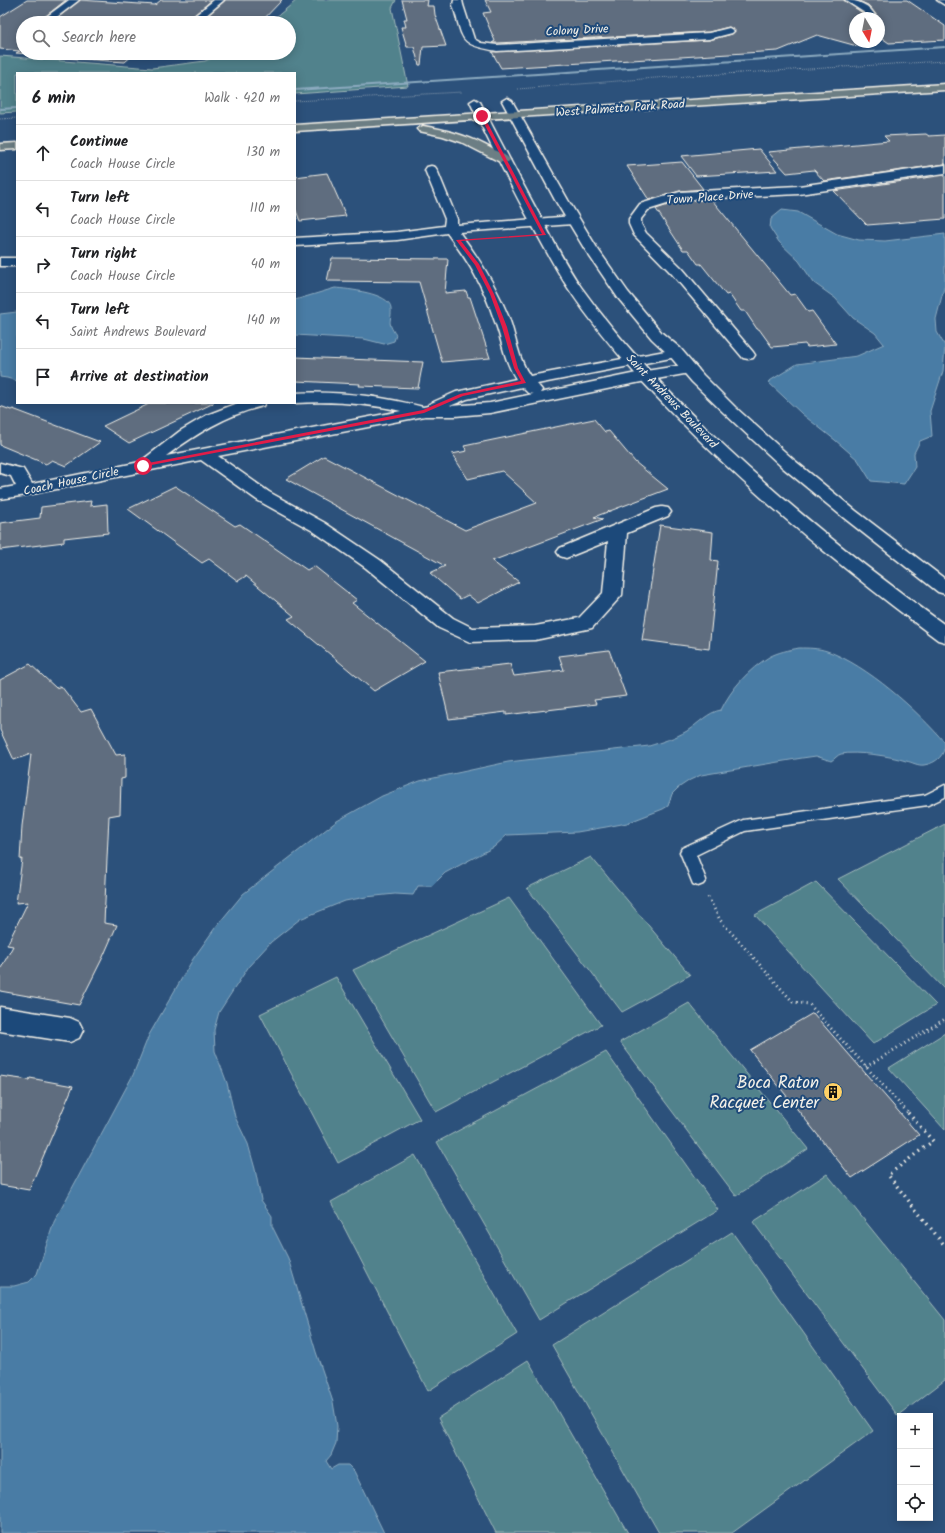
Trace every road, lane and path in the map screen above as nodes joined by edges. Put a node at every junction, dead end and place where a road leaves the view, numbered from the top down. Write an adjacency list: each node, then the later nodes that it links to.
1 (75, 0): 8 (street)
2 (220, 0): 9 (street)
3 (458, 0): 10 (street, Colony Drive)
4 (849, 0): 7 (street)
5 (941, 0): 6 (street)
6 (945, 2)
7 (870, 12)
8 (53, 16)
9 (200, 16)
10 (729, 30)
11 (945, 61): 13 (path)
12 (945, 86): 18 (main road, West Palmetto Park Road)
13 (511, 89)
14 (464, 92): 15 (path)
15 (296, 101)
16 (475, 102): 17 (main road, West Palmetto Park Road); 18 (main road, West Palmetto Park Road); 19 (street, Saint Andrews Boulevard)
17 (462, 103)
18 (505, 103): 19 (main road, West Palmetto Park Road); 31 (street, Saint Andrews Boulevard)
19 (482, 116): 22 (main road, West Palmetto Park Road); 26 (street, Saint Andrews Boulevard)
20 (16, 118): 21 (path)
21 (0, 119)
22 (332, 126): 23 (main road, West Palmetto Park Road); 26 (main road)
23 (296, 128)
24 (16, 146): 25 (main road)
25 (0, 147)
26 (504, 160): 31 (street, Saint Andrews Boulevard)
27 (945, 169): 37 (street, Town Place Drive)
28 (431, 170): 30 (street)
29 (413, 222): 30 (street)
30 (453, 229): 31 (street); 32 (street); 33 (street); 41 (street)
31 (556, 231): 36 (street, Saint Andrews Boulevard); 38 (street, Saint Andrews Boulevard)
32 (517, 237)
33 (296, 242)
34 (0, 262): 35 (street)
35 (16, 262)
36 (676, 354): 38 (street, Coach House Circle); 39 (street, Saint Andrews Boulevard)
37 (748, 355)
38 (634, 362): 40 (street, Saint Andrews Boulevard); 41 (street, Coach House Circle)
39 (690, 369): 40 (street, Coach House Circle); 54 (street, Saint Andrews Boulevard)
40 (646, 376): 42 (street, Coach House Circle); 55 (street, Saint Andrews Boulevard)
41 (524, 382): 42 (street); 45 (street, Coach House Circle)
42 (542, 397): 45 (street, Coach House Circle)
43 (296, 398): 45 (street)
44 (251, 404): 47 (street)
45 (424, 411): 46 (street, Coach House Circle)
46 (204, 454): 47 (street, Coach House Circle); 52 (street)
47 (143, 466): 49 (street, Coach House Circle)
48 (0, 468): 49 (street)
49 (27, 490): 50 (street, Coach House Circle)
50 (0, 494)
51 (662, 512): 52 (street)
52 (618, 531): 53 (street)
53 (566, 552)
54 (945, 588)
55 (945, 635)
56 (945, 790): 57 (lane)
57 (698, 880): 61 (path)
58 (0, 1019): 60 (street)
59 (945, 1019): 61 (path)
60 (70, 1030)
61 (866, 1067): 62 (path)
62 (945, 1246)

